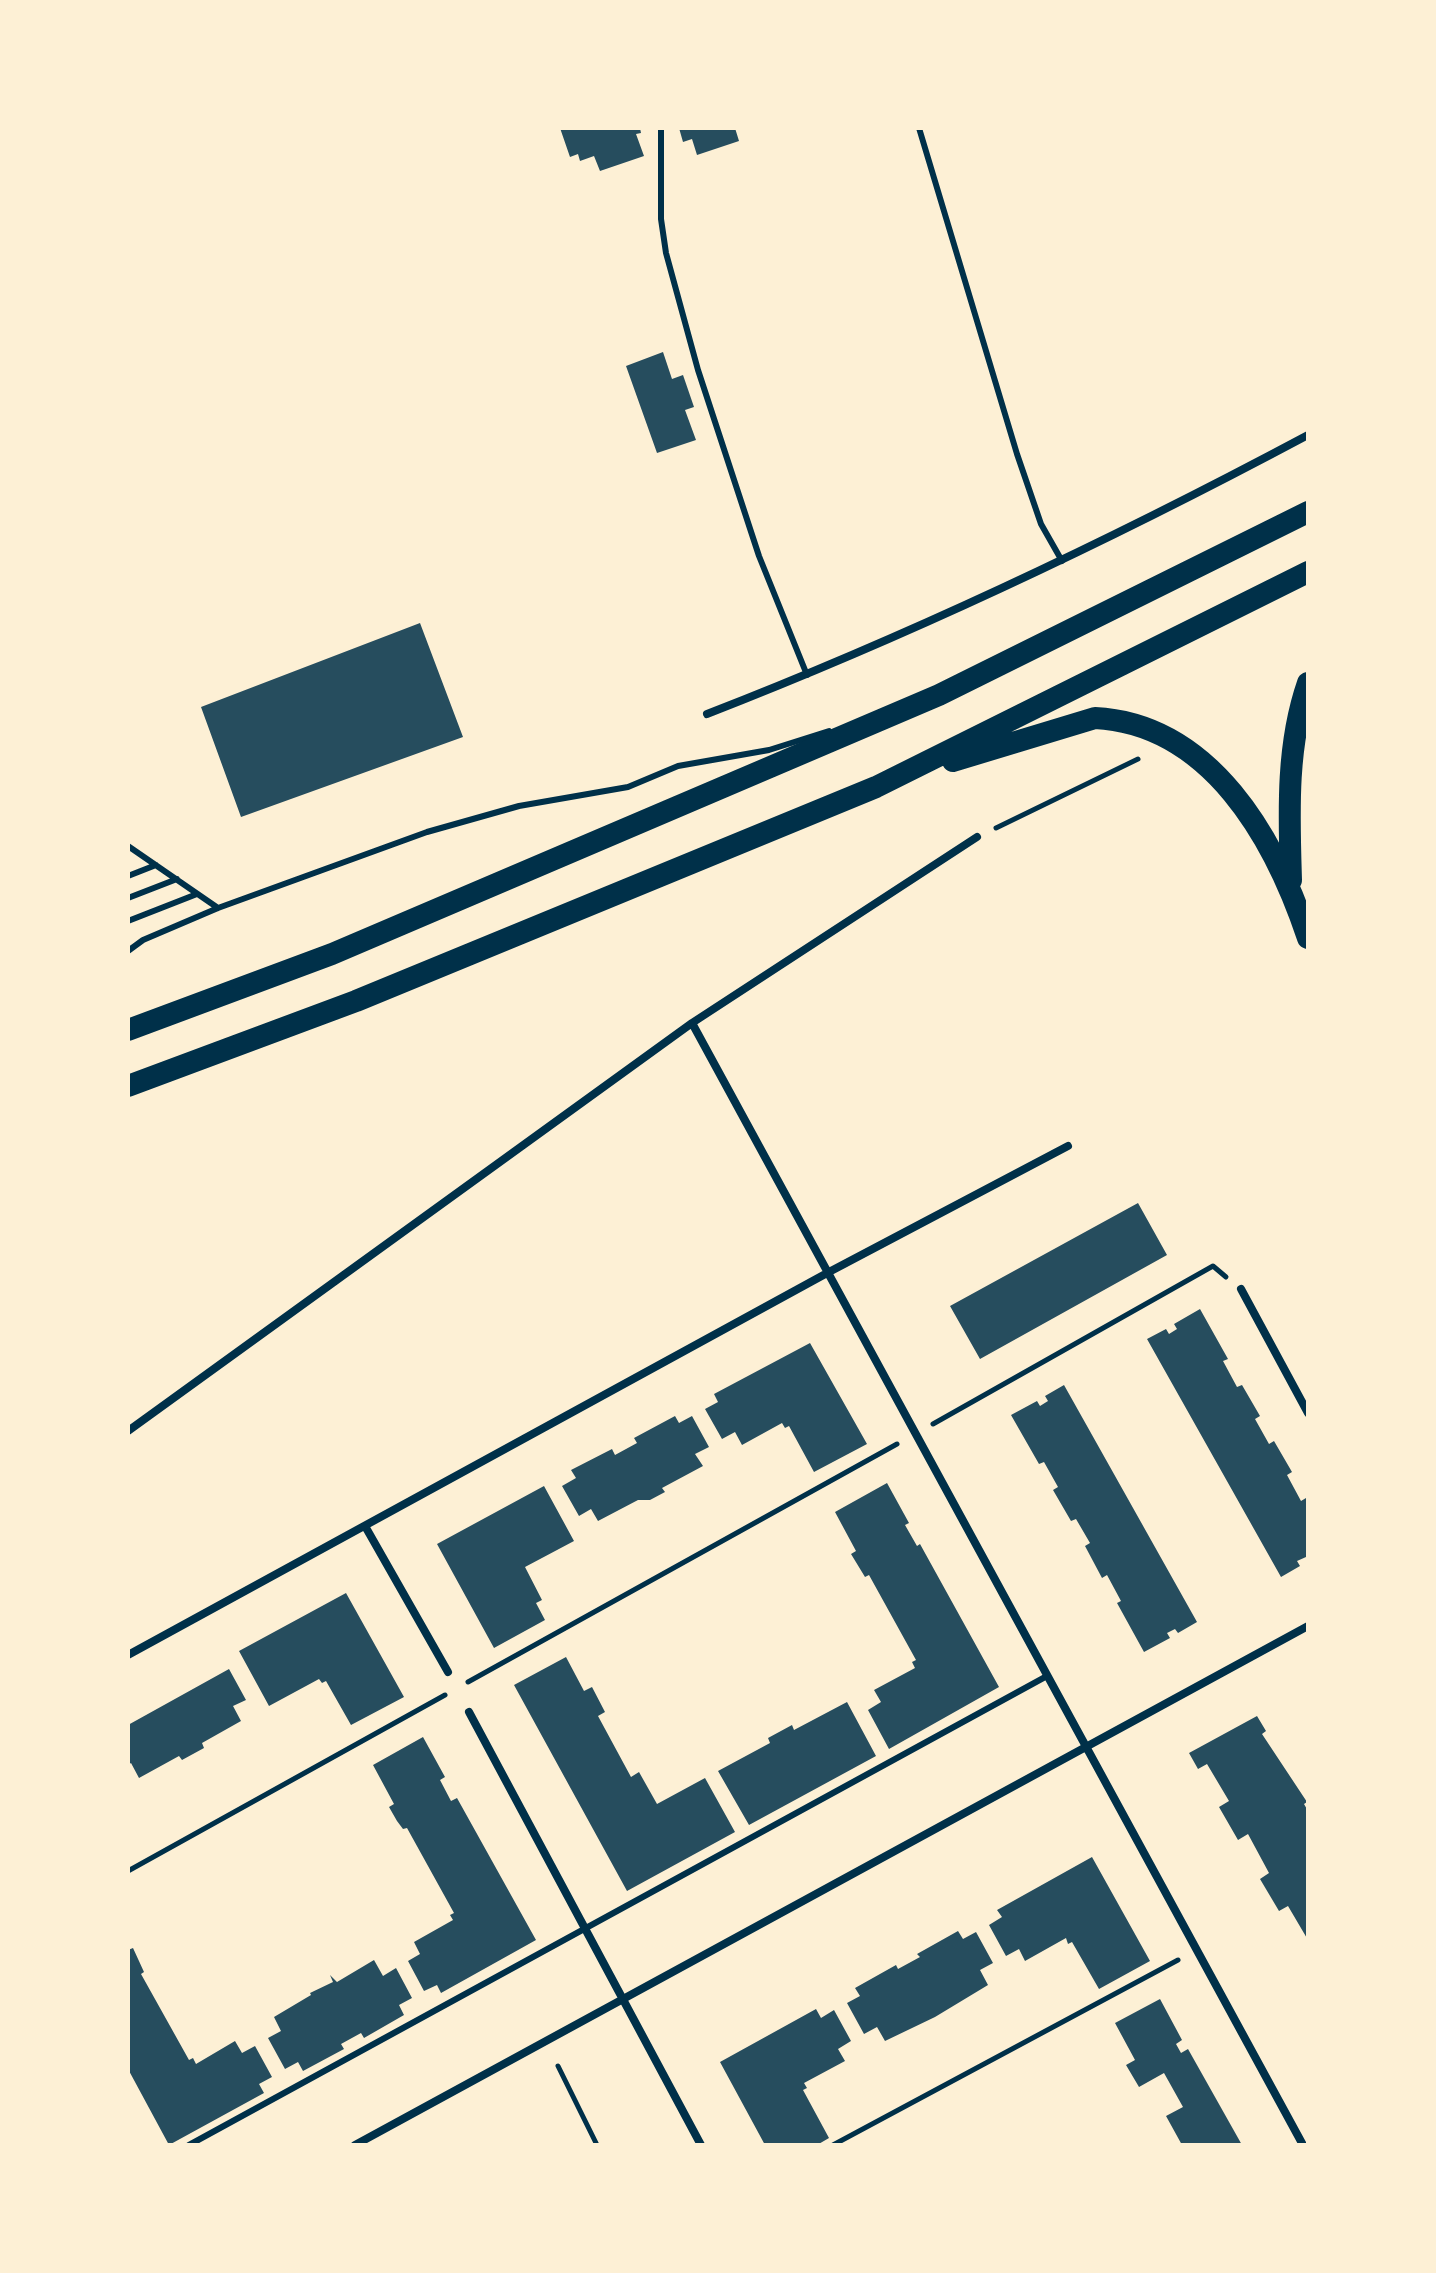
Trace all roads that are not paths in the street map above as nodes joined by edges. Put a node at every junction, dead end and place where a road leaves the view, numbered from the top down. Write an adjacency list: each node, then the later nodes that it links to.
1 (661, 128): 7 (lane)
2 (919, 128): 5 (lane)
3 (1308, 435): 5 (street)
4 (1308, 512): 9 (highway)
5 (1062, 561): 7 (street)
6 (1308, 572): 11 (highway)
7 (807, 675): 10 (street)
8 (1308, 683): 18 (highway)
9 (939, 695): 21 (lane); 26 (highway)
10 (707, 714)
11 (876, 787): 18 (highway); 27 (highway)
12 (977, 837): 25 (street)
13 (128, 846): 14 (lane)
14 (132, 852): 15 (lane)
15 (156, 865): 16 (lane); 17 (lane)
16 (128, 876)
17 (177, 879): 19 (lane); 20 (lane)
18 (1291, 886): 23 (highway)
19 (197, 894): 21 (lane); 22 (lane)
20 (128, 898)
21 (218, 908): 24 (lane)
22 (128, 921)
23 (1308, 938)
24 (128, 951)
25 (692, 1023): 29 (street); 32 (street)
26 (128, 1030)
27 (128, 1086)
28 (1068, 1146): 29 (street)
29 (829, 1272): 33 (street); 37 (street)
30 (1241, 1289): 31 (street)
31 (1308, 1413)
32 (128, 1431)
33 (365, 1526): 35 (street); 36 (street)
34 (1308, 1626): 39 (street)
35 (128, 1655)
36 (448, 1672)
37 (1047, 1676): 39 (street); 40 (lane)
38 (469, 1712): 40 (street)
39 (1086, 1747): 41 (street); 45 (street)
40 (583, 1929): 41 (street); 42 (lane)
41 (621, 2001): 43 (street); 44 (street)
42 (189, 2145)
43 (355, 2145)
44 (701, 2145)
45 (1303, 2145)

